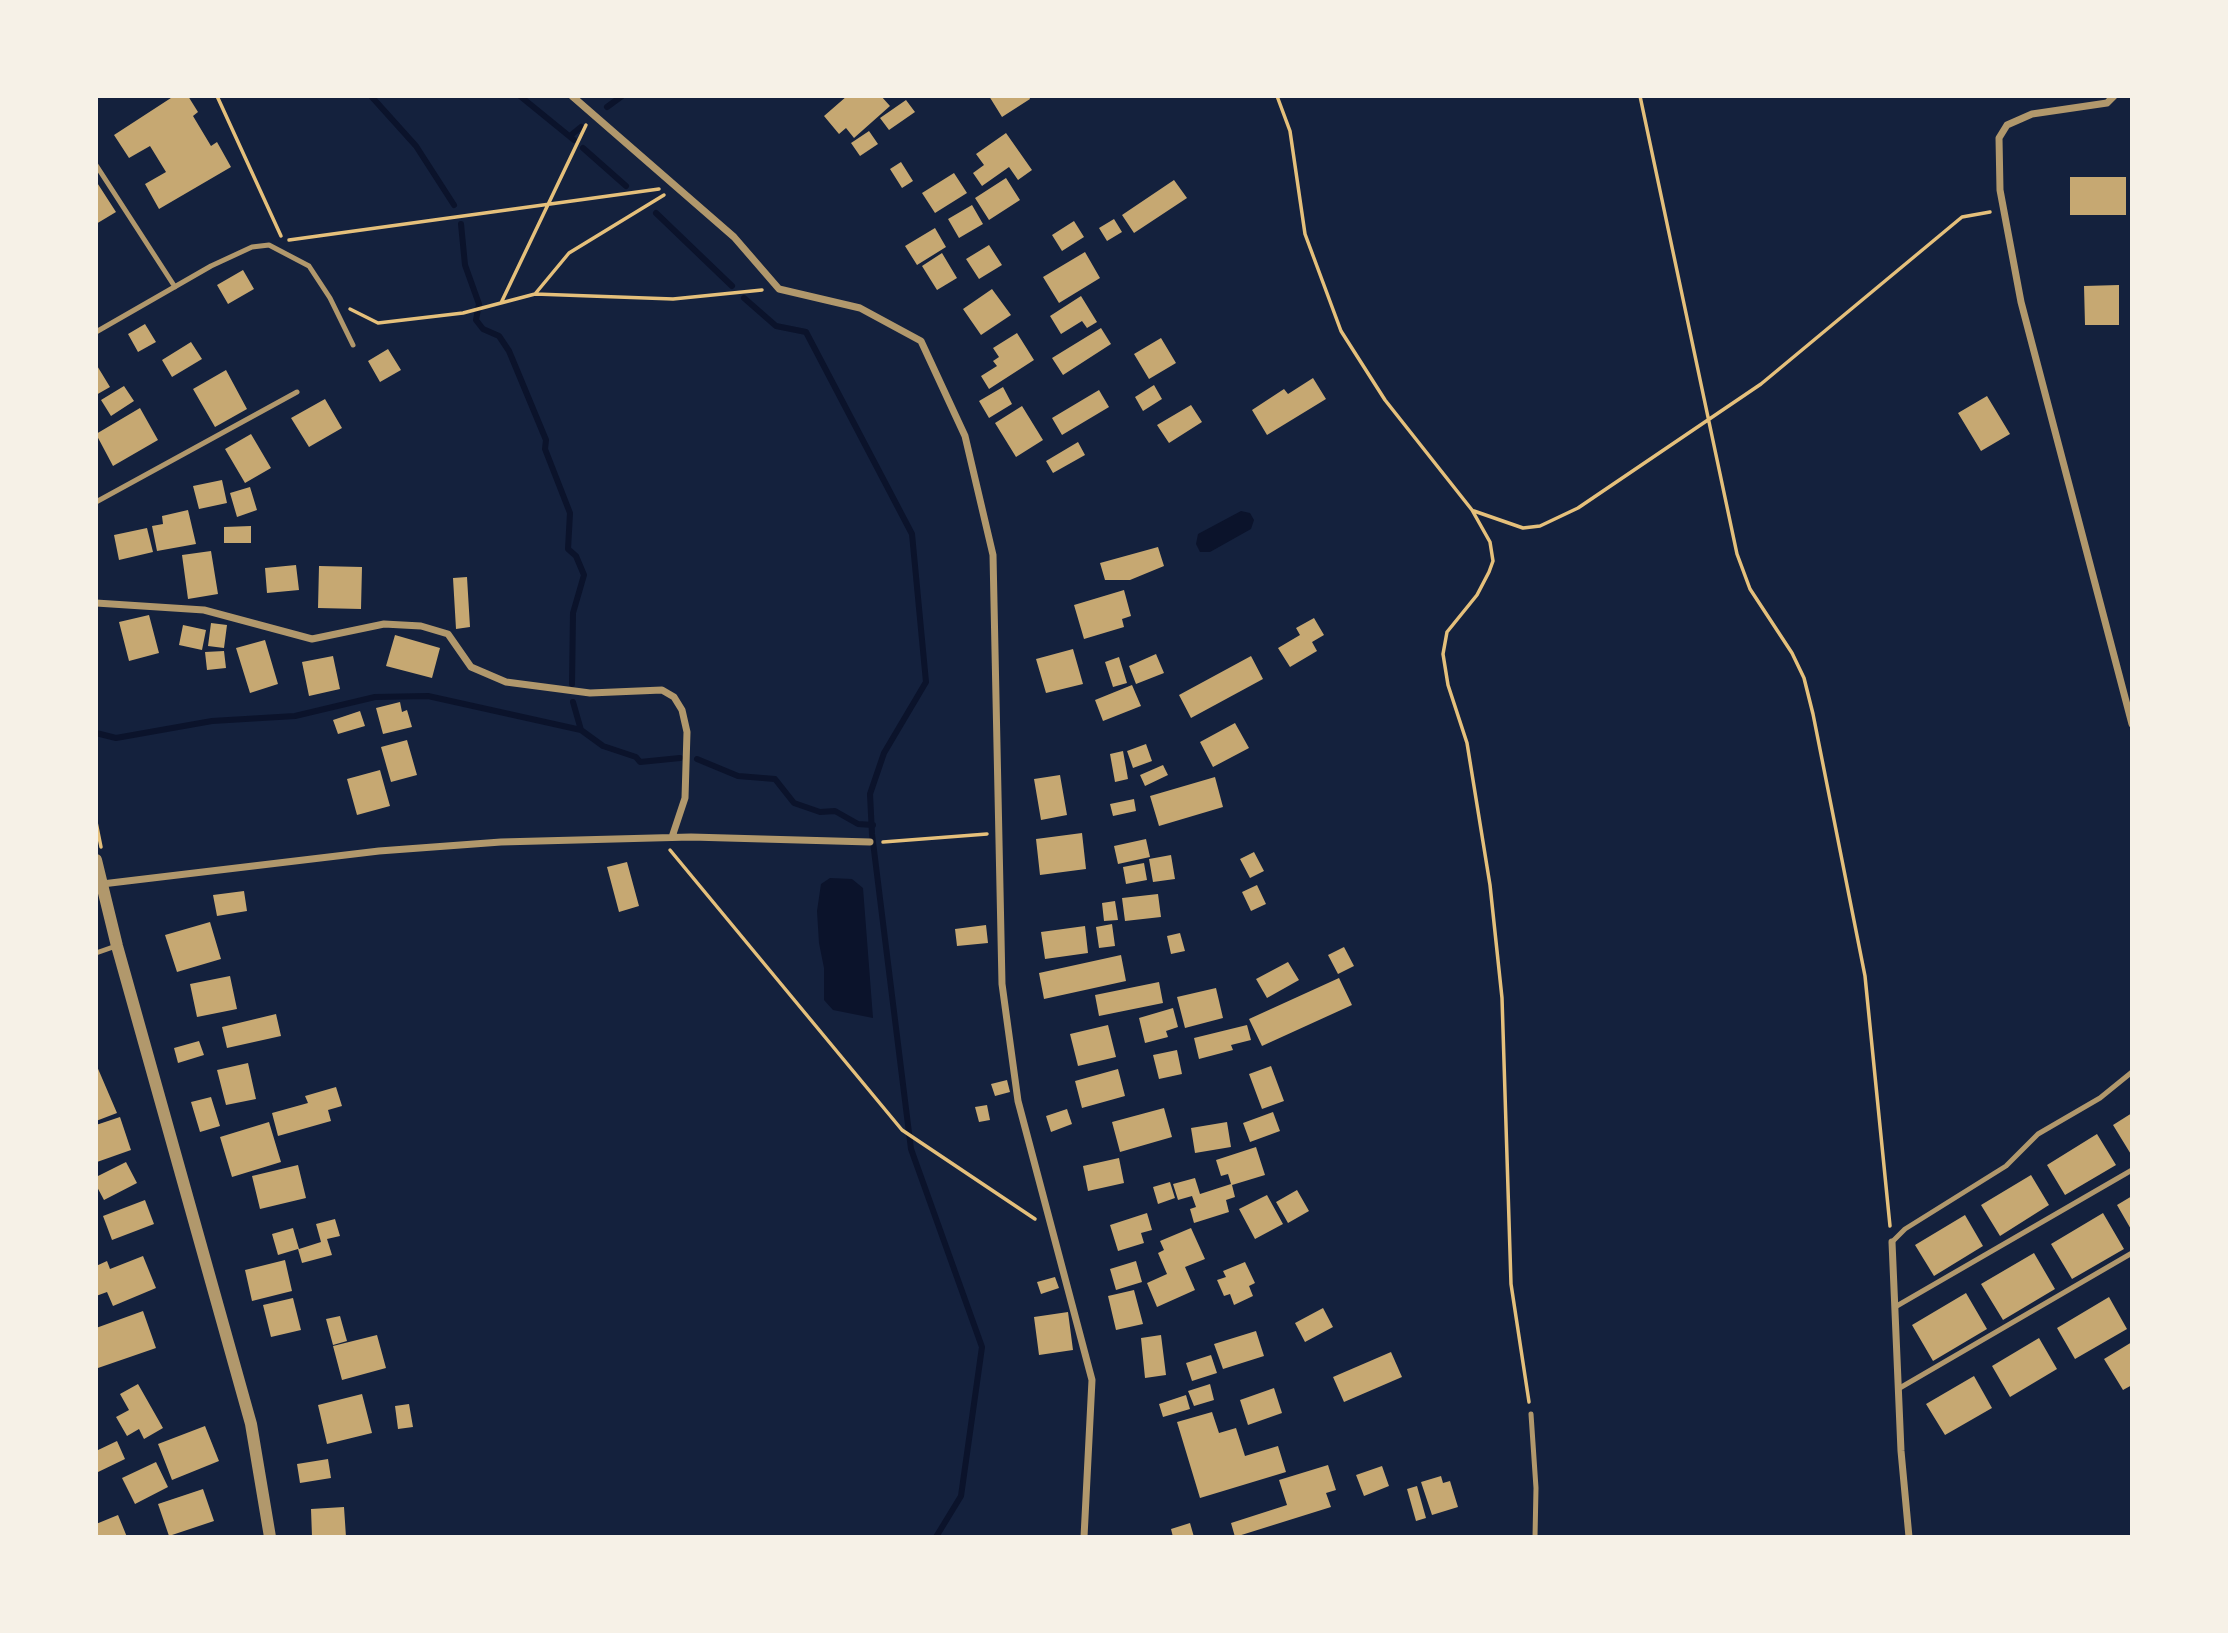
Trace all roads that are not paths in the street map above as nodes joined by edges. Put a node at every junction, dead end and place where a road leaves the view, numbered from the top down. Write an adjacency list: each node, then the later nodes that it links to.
1 (572, 96): 25 (street)
2 (2114, 96): 10 (street)
3 (96, 165): 4 (lane)
4 (175, 287): 5 (lane); 6 (lane)
5 (96, 332)
6 (353, 345)
7 (297, 392): 8 (lane)
8 (96, 502)
9 (96, 603): 11 (street)
10 (2132, 724)
11 (672, 837): 12 (street); 14 (street)
12 (870, 842)
13 (96, 860): 14 (street)
14 (102, 884): 15 (street)
15 (117, 946): 16 (lane); 24 (street)
16 (96, 953)
17 (2132, 1072): 19 (lane)
18 (2132, 1170): 21 (lane)
19 (1892, 1242): 21 (street)
20 (2132, 1253): 22 (lane)
21 (1895, 1307): 22 (street)
22 (1899, 1389): 27 (street)
23 (1531, 1414): 26 (lane)
24 (270, 1537)
25 (1084, 1537)
26 (1535, 1537)
27 (1909, 1537)

